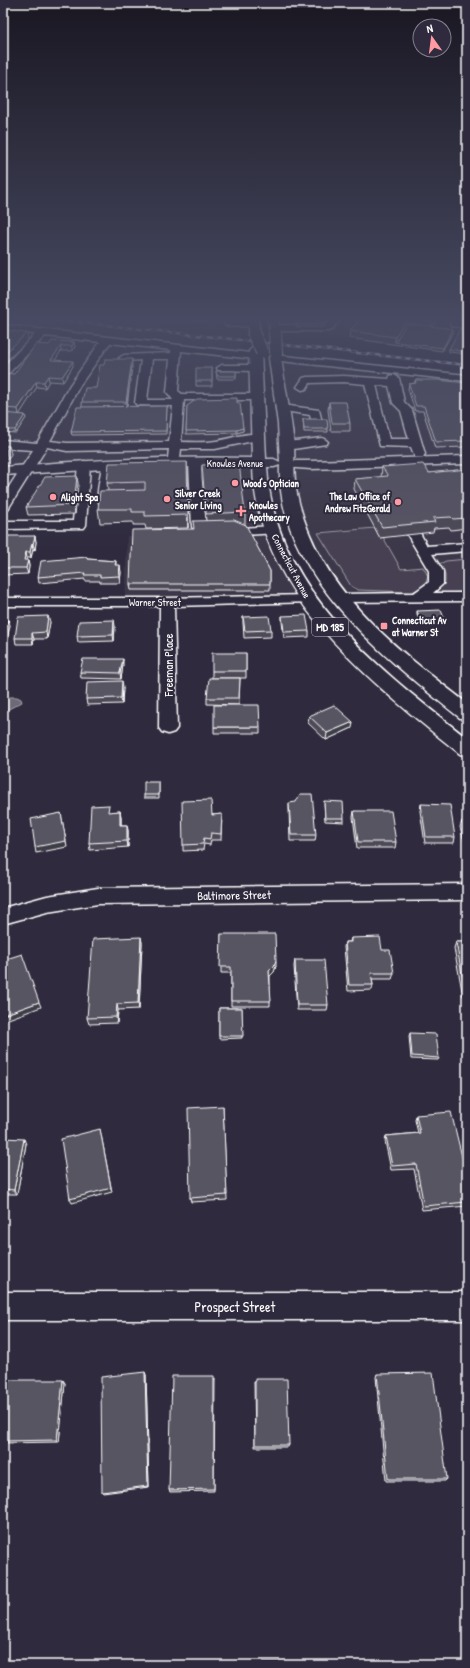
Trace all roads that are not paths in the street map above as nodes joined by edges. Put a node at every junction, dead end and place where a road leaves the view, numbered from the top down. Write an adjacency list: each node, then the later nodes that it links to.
1 (69, 395): 14 (street)
2 (142, 395): 9 (street)
3 (174, 395): 9 (street)
4 (214, 395): 9 (street)
5 (254, 395): 13 (main road, Connecticut Avenue / MD 185)
6 (280, 395): 10 (main road, Connecticut Avenue / MD 185)
7 (374, 395): 15 (street)
8 (397, 395): 15 (street)
9 (179, 400): 17 (street)
10 (282, 408): 11 (street); 18 (main road, Connecticut Avenue / MD 185)
11 (319, 432): 18 (street); 27 (street)
12 (20, 435): 14 (street)
13 (258, 437): 17 (street); 22 (main road, Connecticut Avenue / MD 185)
14 (43, 442): 16 (street); 17 (street); 28 (street)
15 (416, 442): 19 (street)
16 (3, 444)
17 (175, 446): 20 (street)
18 (287, 446): 24 (main road, Connecticut Avenue / MD 185)
19 (421, 461): 23 (street, Knowles Avenue); 27 (street, Knowles Avenue)
20 (174, 463): 21 (main road, Knowles Avenue); 26 (main road, Knowles Avenue)
21 (195, 463): 22 (main road, Knowles Avenue); 33 (street)
22 (259, 463): 24 (main road, Knowles Avenue); 34 (main road, Connecticut Avenue / MD 185)
23 (465, 463)
24 (287, 464): 27 (street, Knowles Avenue); 41 (main road, Connecticut Avenue / MD 185)
25 (84, 465): 26 (main road, Knowles Avenue); 28 (main road, Knowles Avenue); 32 (street)
26 (108, 465): 30 (street)
27 (331, 465)
28 (26, 469): 29 (main road, Knowles Avenue); 31 (street)
29 (3, 471)
30 (106, 504)
31 (3, 506)
32 (3, 525)
33 (199, 527)
34 (272, 530): 35 (street); 43 (main road, Connecticut Avenue / MD 185)
35 (246, 531)
36 (414, 534): 38 (street)
37 (467, 547): 38 (street)
38 (423, 551): 42 (street)
39 (467, 597): 42 (street)
40 (157, 598): 43 (street, Warner Street); 44 (street, Warner Street); 46 (street, Freeman Place)
41 (339, 598): 42 (street); 45 (main road, Connecticut Avenue / MD 185)
42 (417, 598)
43 (308, 599): 47 (main road, Connecticut Avenue / MD 185)
44 (3, 602)
45 (467, 713)
46 (168, 728)
47 (467, 748)
48 (467, 892): 49 (street, Baltimore Street)
49 (3, 916)
50 (3, 1306): 51 (street, Prospect Street)
51 (467, 1306)

